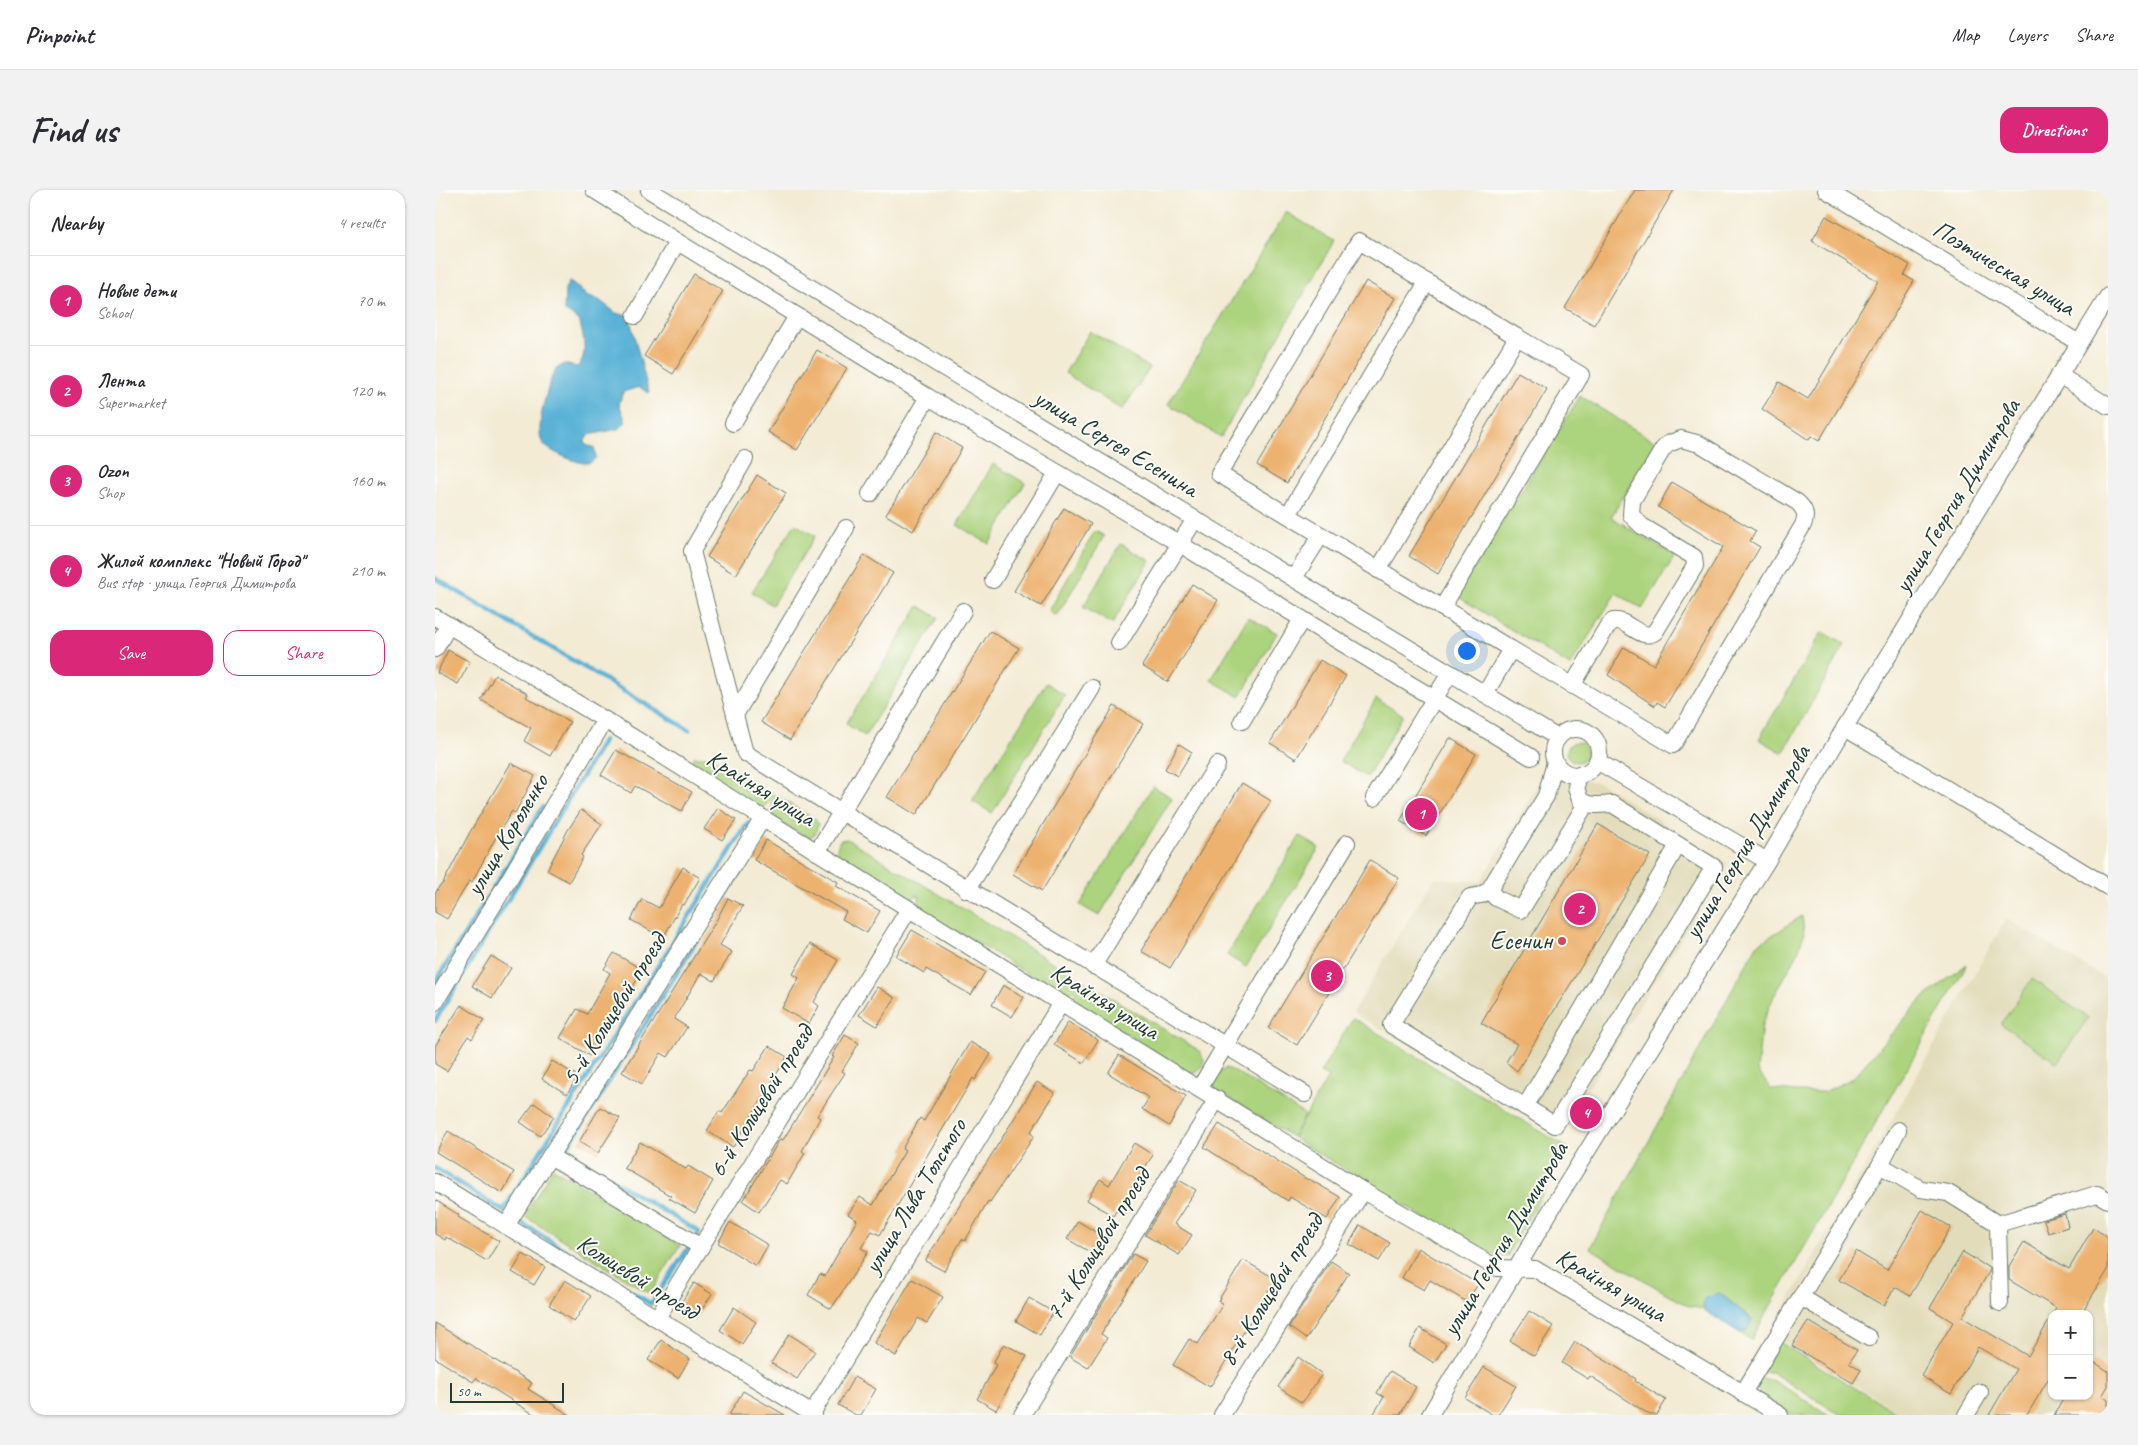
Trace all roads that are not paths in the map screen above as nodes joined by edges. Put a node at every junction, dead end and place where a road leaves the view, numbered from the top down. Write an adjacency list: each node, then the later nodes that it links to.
1 (593, 190): 4 (street)
2 (649, 190): 19 (street, улица Сергея Есенина)
3 (1826, 190): 10 (street, Поэтическая улица)
4 (677, 242): 7 (street); 8 (street)
5 (1427, 282): 9 (street); 18 (street); 18 (street)
6 (2108, 296): 10 (street, улица Георгия Димитрова)
7 (635, 316)
8 (797, 316): 12 (street); 14 (street)
9 (1517, 337): 23 (street); 26 (street)
10 (2079, 343): 11 (street, улица Георгия Димитрова)
11 (2059, 376): 13 (street); 42 (street, улица Георгия Димитрова)
12 (928, 397): 16 (street); 17 (street)
13 (2108, 406)
14 (733, 423)
15 (745, 459): 39 (street)
16 (1057, 473): 22 (street); 25 (street)
17 (870, 494)
18 (1288, 515): 21 (street)
19 (1195, 519): 22 (street); 24 (street, улица Сергея Есенина)
20 (845, 528): 39 (street)
21 (1321, 535): 23 (street); 24 (street)
22 (1180, 544): 29 (street); 31 (street)
23 (1378, 570): 26 (street)
24 (1294, 578): 34 (street, улица Сергея Есенина)
25 (993, 580)
26 (1442, 608): 33 (street)
27 (963, 611): 51 (street)
28 (435, 617): 30 (street, Крайняя улица)
29 (1302, 619): 38 (street); 41 (street)
30 (449, 625): 32 (street); 40 (street, Крайняя улица)
31 (1119, 643)
32 (435, 649)
33 (1511, 649): 35 (street); 37 (street)
34 (1450, 672): 37 (street, улица Сергея Есенина); 38 (street)
35 (1572, 686): 35 (street)
36 (1092, 688): 58 (street)
37 (1485, 694): 43 (street, улица Сергея Есенина)
38 (1434, 698): 44 (street); 49 (street)
39 (735, 715): 51 (street)
40 (605, 720): 52 (street, Крайняя улица); 62 (street, улица Короленко)
41 (1242, 721)
42 (1845, 727): 56 (street, улица Георгия Димитрова); 57 (street)
43 (1558, 738): 45 (street); 46 (street)
44 (1531, 757)
45 (1597, 761): 48 (street); 56 (street)
46 (1555, 762): 48 (street); 59 (street)
47 (1217, 765): 61 (street)
48 (1579, 774): 50 (street)
49 (1373, 798)
50 (1587, 804): 54 (street); 59 (street)
51 (841, 813): 55 (street); 58 (street)
52 (763, 818): 55 (street, Крайняя улица); 70 (street, 5-й Кольцевой проезд)
53 (1347, 843): 64 (street)
54 (1678, 845): 68 (street); 68 (street)
55 (817, 852): 60 (street, Крайняя улица)
56 (1767, 861): 78 (street, улица Георгия Димитрова)
57 (2108, 887)
58 (967, 890): 61 (street)
59 (1489, 890): 68 (street)
60 (909, 910): 63 (street, Крайняя улица); 77 (street, 6-й Кольцевой проезд)
61 (1093, 966): 64 (street)
62 (435, 1002)
63 (1061, 1003): 65 (street, Крайняя улица); 86 (street, улица Льва Толстого)
64 (1225, 1046): 65 (street); 66 (street)
65 (1199, 1089): 67 (street, Крайняя улица)
66 (1305, 1094)
67 (1217, 1100): 73 (street, Крайняя улица); 87 (street, 7-й Кольцевой проезд)
68 (1525, 1107)
69 (1898, 1130): 71 (street)
70 (550, 1156): 76 (street, 5-й Кольцевой проезд); 77 (street)
71 (1880, 1165): 75 (street); 79 (street)
72 (435, 1182): 76 (street, Кольцевой проезд)
73 (1363, 1191): 78 (street, Крайняя улица); 88 (street, 8-й Кольцевой проезд)
74 (2108, 1200): 75 (street)
75 (1998, 1224): 80 (street)
76 (506, 1226): 81 (street, Кольцевой проезд)
77 (701, 1247): 81 (street, 6-й Кольцевой проезд)
78 (1515, 1270): 83 (street, Крайняя улица); 89 (street, улица Георгия Димитрова)
79 (1801, 1297): 82 (street); 83 (street)
80 (1999, 1302)
81 (657, 1318): 86 (street, Кольцевой проезд)
82 (1869, 1338)
83 (1743, 1392): 85 (street, Крайняя улица)
84 (1980, 1392): 91 (street)
85 (1755, 1409): 90 (street, Крайняя улица)
86 (812, 1414)
87 (1022, 1415)
88 (1222, 1415)
89 (1430, 1415)
90 (1780, 1415)
91 (1966, 1415)

